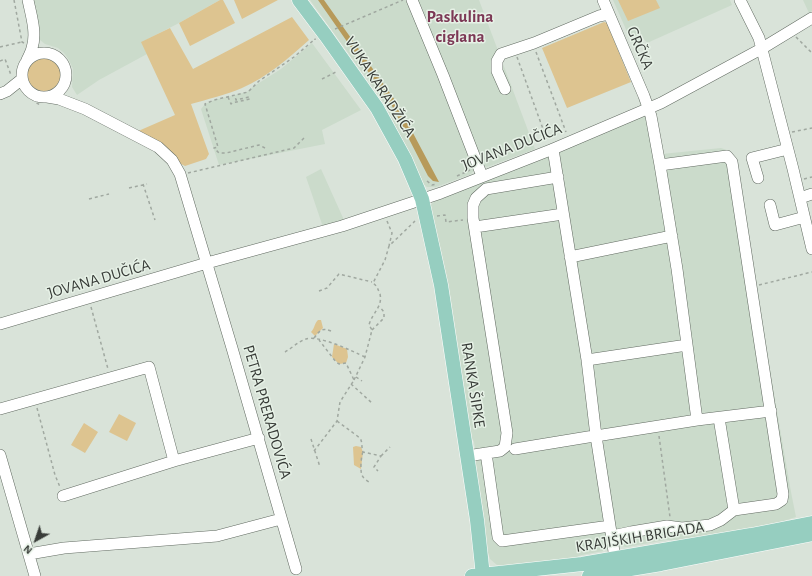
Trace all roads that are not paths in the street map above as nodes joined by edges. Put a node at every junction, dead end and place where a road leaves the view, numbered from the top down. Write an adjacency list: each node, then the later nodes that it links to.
1 (28, 0): 8 (street)
2 (299, 0): 26 (main road, VUKA KARADŽIĆA)
3 (412, 0): 23 (street)
4 (603, 0): 6 (street, GRČKA)
5 (740, 0): 9 (street)
6 (609, 14): 14 (street); 18 (street, GRČKA)
7 (812, 18): 9 (street, JOVANA DUČIĆA)
8 (33, 28): 10 (street); 11 (street)
9 (761, 48): 18 (street, JOVANA DUČIĆA); 32 (street)
10 (45, 52): 11 (street); 13 (street)
11 (27, 60): 12 (street)
12 (17, 78): 15 (street); 16 (street)
13 (66, 79): 17 (street); 19 (street)
14 (505, 89)
15 (4, 92): 16 (street)
16 (30, 92): 17 (street)
17 (47, 97): 19 (street)
18 (649, 108): 20 (street, JOVANA DUČIĆA); 22 (street, GRČKA)
19 (85, 109): 35 (street)
20 (550, 144): 23 (street, JOVANA DUČIĆA); 24 (street)
21 (784, 150): 25 (street)
22 (660, 165): 31 (street, GRČKA); 40 (street)
23 (478, 172): 26 (street, JOVANA DUČIĆA)
24 (558, 177): 28 (street); 30 (street)
25 (758, 178)
26 (422, 199): 35 (street, JOVANA DUČIĆA); 48 (main road, RANKA ŠIPKE)
27 (770, 205): 29 (street)
28 (563, 214): 30 (street); 34 (street)
29 (801, 218)
30 (474, 223): 46 (street)
31 (672, 236): 34 (street); 37 (street, GRČKA)
32 (811, 237): 33 (street)
33 (812, 249)
34 (570, 257): 38 (street)
35 (207, 264): 36 (street, JOVANA DUČIĆA); 44 (street, PETRA PRERADOVIĆA)
36 (0, 324)
37 (687, 346): 38 (street); 42 (street, GRČKA)
38 (587, 360): 43 (street)
39 (0, 408): 49 (street)
40 (771, 411): 41 (street); 51 (street)
41 (719, 418): 42 (street); 51 (street)
42 (697, 420): 43 (street)
43 (595, 436): 45 (street); 54 (street)
44 (259, 438): 49 (street); 52 (street, PETRA PRERADOVIĆA)
45 (515, 448)
46 (486, 453): 48 (street); 54 (street)
47 (0, 456): 56 (street)
48 (467, 456): 61 (main road, RANKA ŠIPKE)
49 (174, 461): 50 (street)
50 (63, 496)
51 (734, 510): 54 (street)
52 (281, 518): 56 (street); 59 (street, PETRA PRERADOVIĆA)
53 (812, 523): 57 (main road, KRAJIŠKIH BRIGADA)
54 (611, 531): 57 (street)
55 (812, 534): 58 (main road, KRAJIŠKIH BRIGADA)
56 (29, 554): 60 (street)
57 (615, 558): 61 (main road, KRAJIŠKIH BRIGADA)
58 (684, 560): 62 (main road, KRAJIŠKIH BRIGADA); 63 (street)
59 (296, 569)
60 (35, 576)
61 (479, 576)
62 (589, 576)
63 (627, 576)

